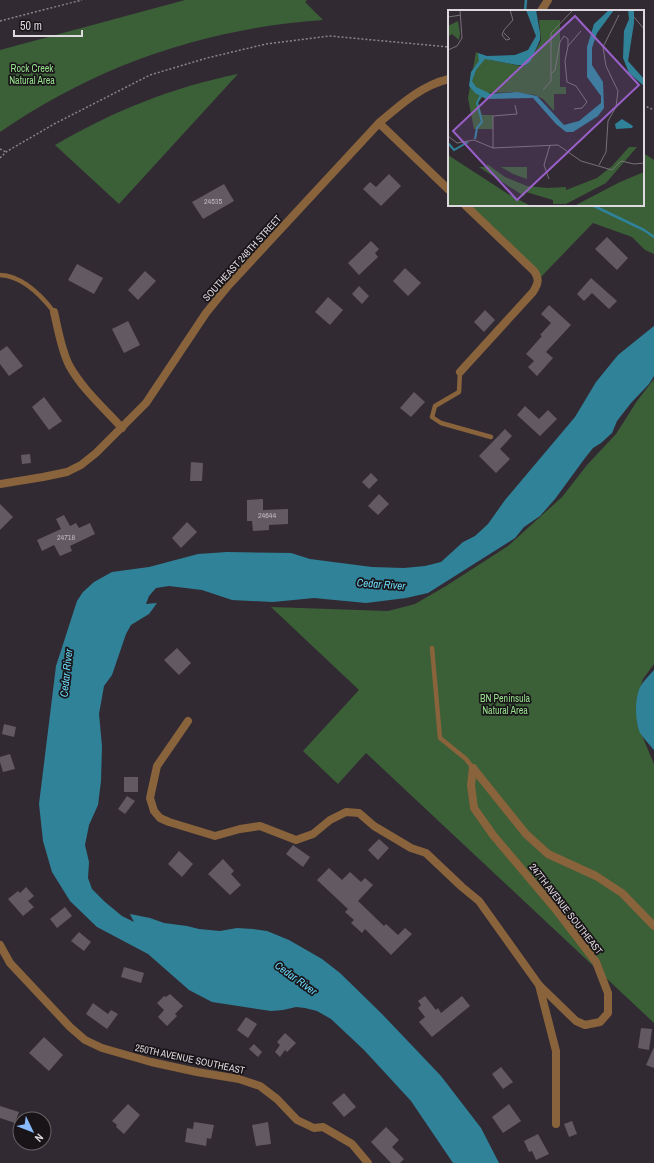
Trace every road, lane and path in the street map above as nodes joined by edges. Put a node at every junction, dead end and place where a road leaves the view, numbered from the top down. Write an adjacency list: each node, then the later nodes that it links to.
1 (82, 0): 4 (path)
2 (548, 0): 3 (street)
3 (543, 10)
4 (0, 21)
5 (448, 47): 11 (path)
6 (448, 80): 9 (street, SOUTHEAST 248TH STREET)
7 (644, 105): 8 (path)
8 (654, 110)
9 (379, 123): 13 (street); 18 (street, SOUTHEAST 248TH STREET)
10 (0, 149): 11 (path)
11 (6, 152): 12 (path)
12 (0, 158)
13 (448, 189)
14 (466, 206): 17 (street)
15 (0, 275): 16 (lane)
16 (54, 312): 18 (street)
17 (460, 372): 19 (lane)
18 (122, 428): 20 (street, SOUTHEAST 248TH STREET)
19 (491, 437)
20 (0, 484)
21 (432, 648): 23 (lane)
22 (188, 721): 26 (street)
23 (473, 768): 24 (street); 26 (street, 247TH AVENUE SOUTHEAST)
24 (654, 926)
25 (0, 945): 28 (street, 250TH AVENUE SOUTHEAST)
26 (539, 985): 27 (street)
27 (556, 1124)
28 (368, 1163)

